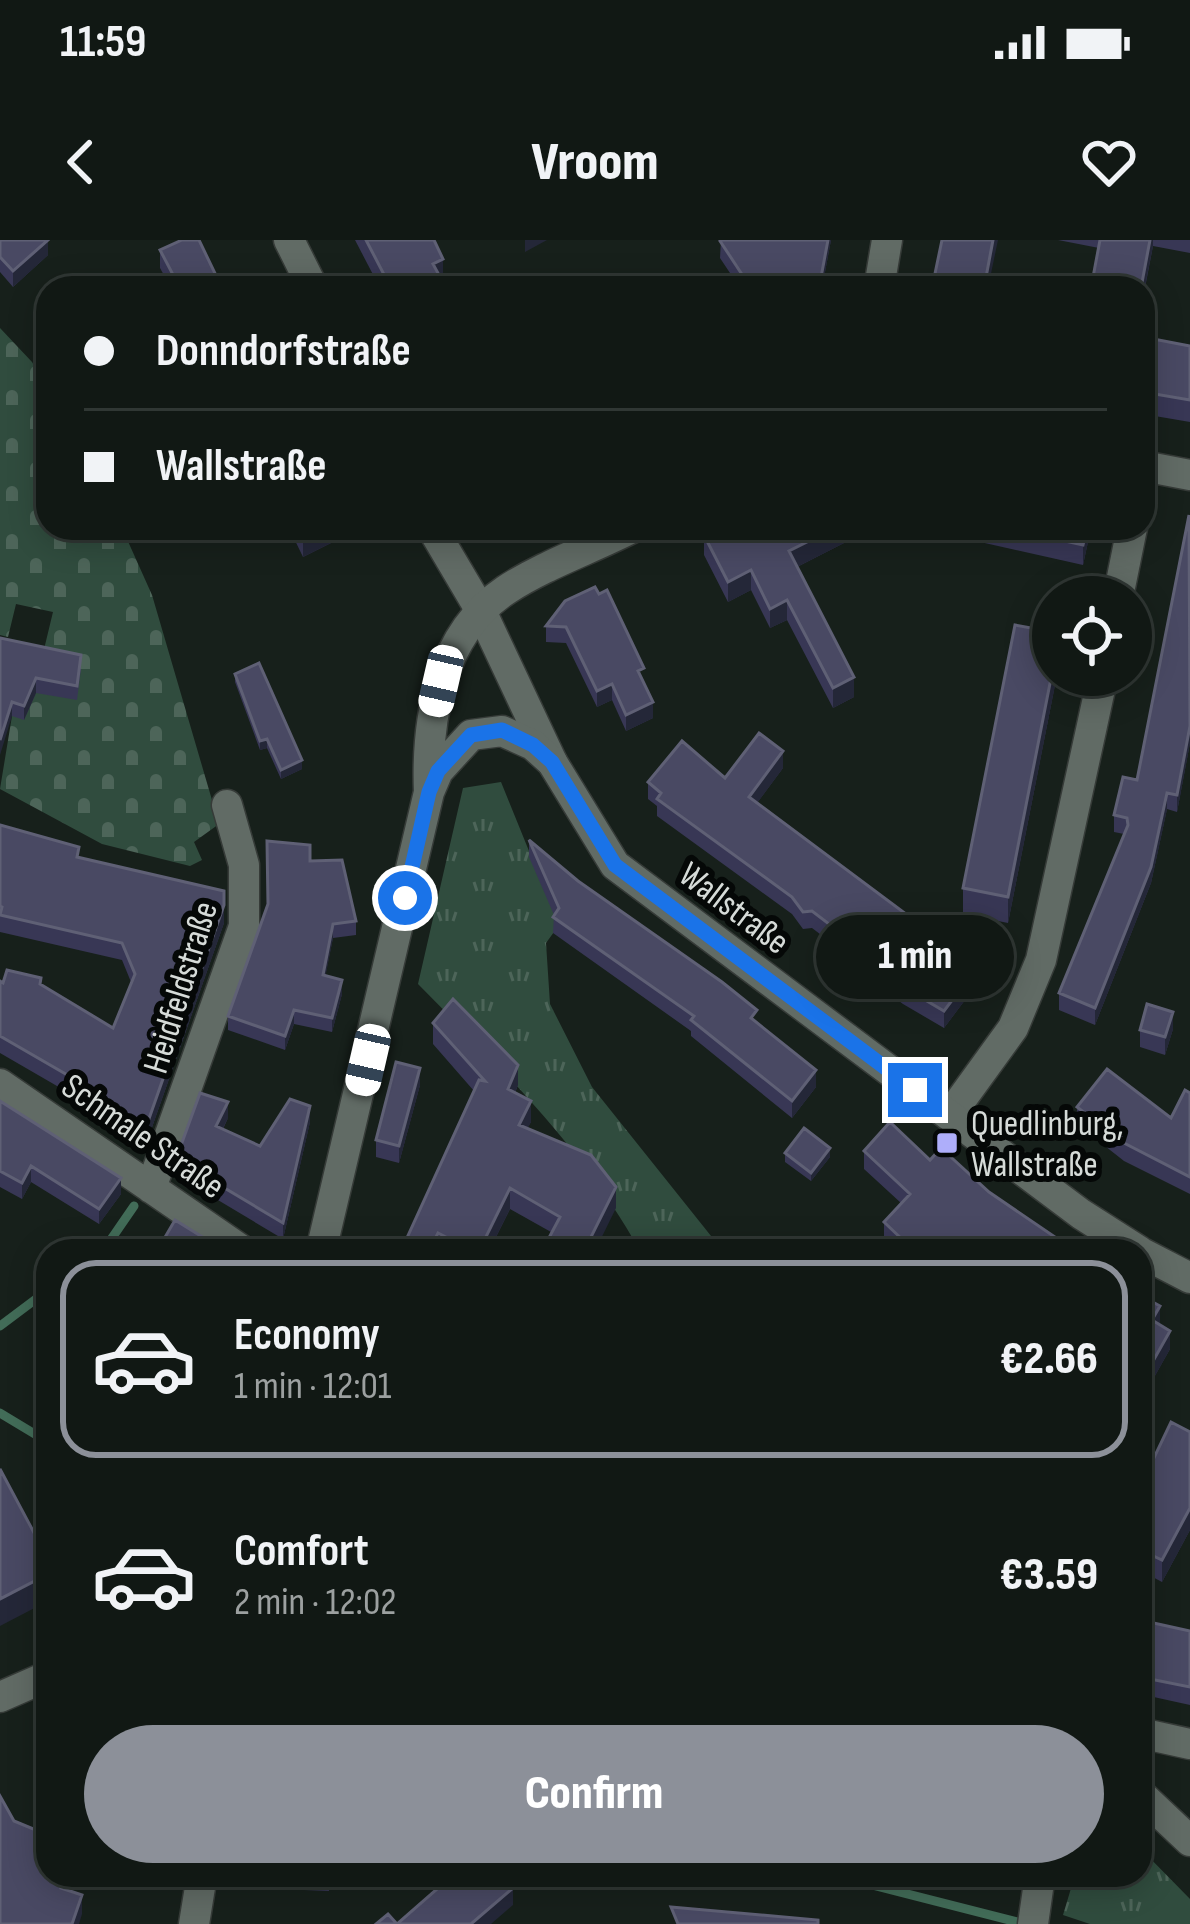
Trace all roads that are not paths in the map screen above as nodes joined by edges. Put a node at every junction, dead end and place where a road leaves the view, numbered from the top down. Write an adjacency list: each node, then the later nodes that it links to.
1 (289, 240): 3 (main road)
2 (887, 240): 4 (main road)
3 (307, 276)
4 (881, 276)
5 (1155, 470): 6 (main road)
6 (1190, 475)
7 (439, 540): 11 (main road, Wallstraße)
8 (608, 540): 11 (main road)
9 (1130, 540): 10 (main road)
10 (1122, 576)
11 (481, 611): 13 (main road, Wallstraße); 14 (main road)
12 (1099, 696): 17 (main road)
13 (552, 762): 14 (main road, Wallstraße); 17 (main road, Wallstraße)
14 (429, 792): 20 (main road)
15 (227, 806): 18 (main road, Heidfeldstraße)
16 (0, 1084): 18 (main road, Schmale Straße)
17 (950, 1115): 21 (main road, Wallstraße)
18 (152, 1188): 19 (main road, Schmale Straße)
19 (226, 1239)
20 (324, 1239)
21 (1122, 1239)
22 (1152, 1258): 23 (main road, Wallstraße)
23 (1190, 1278)
24 (36, 1681): 25 (main road)
25 (0, 1696)
26 (1152, 1736): 27 (main road)
27 (1190, 1744)
28 (1152, 1805): 29 (main road)
29 (1190, 1841)
30 (200, 1887): 31 (main road)
31 (194, 1924)

